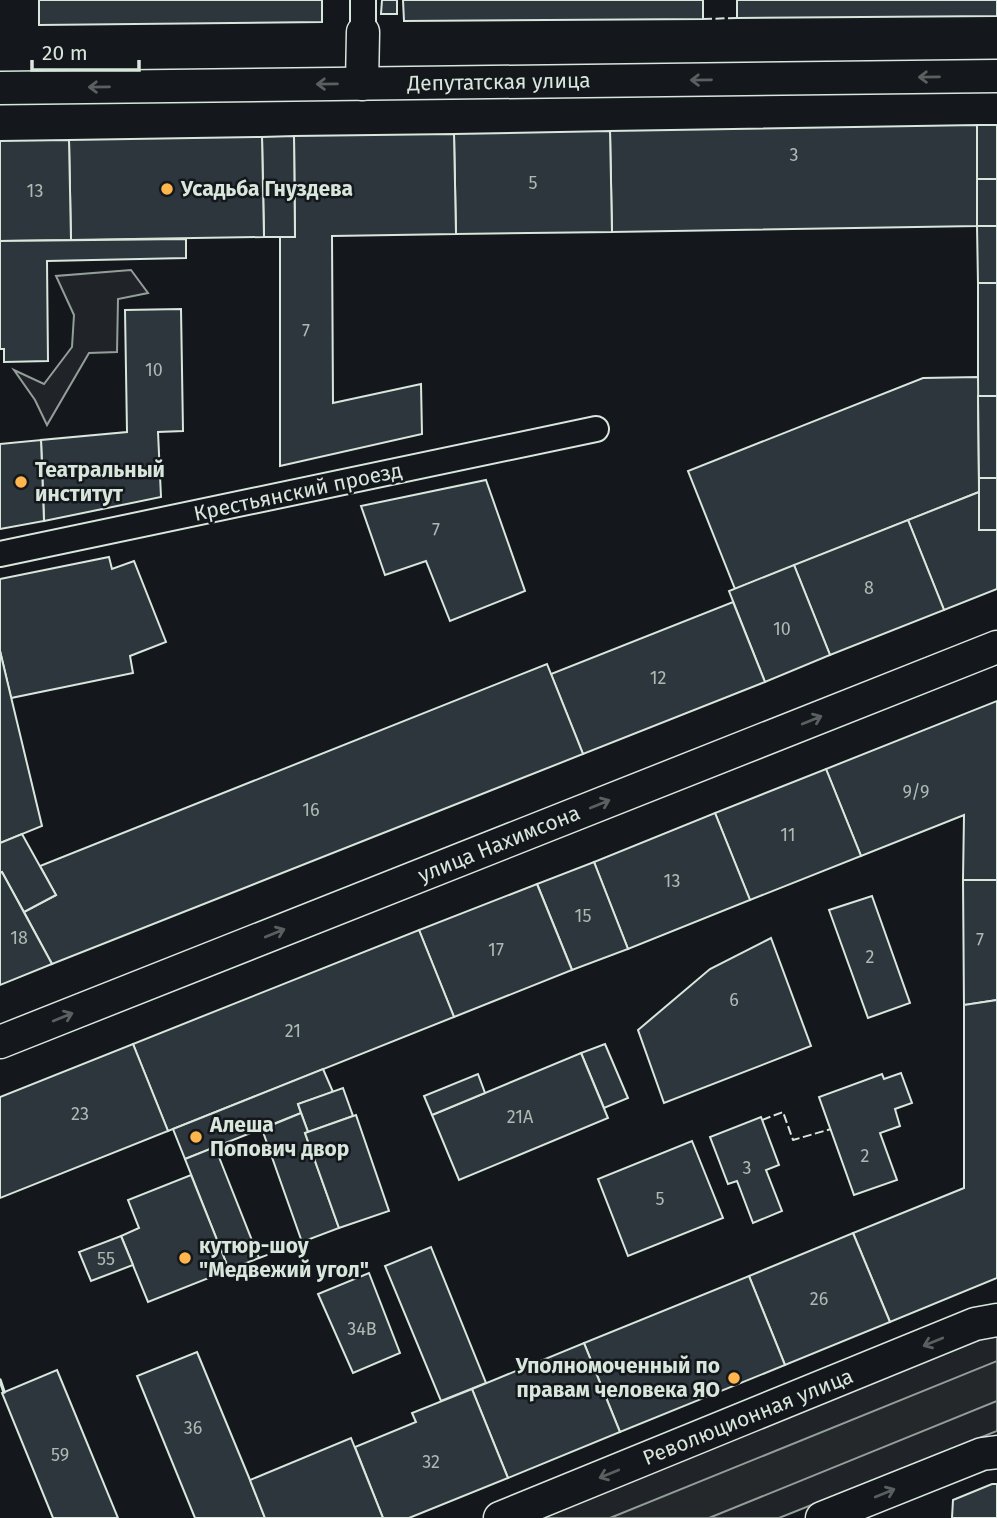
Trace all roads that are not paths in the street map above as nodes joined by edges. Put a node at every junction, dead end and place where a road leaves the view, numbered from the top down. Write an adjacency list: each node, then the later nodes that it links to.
1 (363, 0): 2 (street)
2 (363, 32): 4 (street)
3 (997, 76): 4 (street, Депутатская улица, one-way to 4)
4 (362, 84): 5 (street, Депутатская улица, one-way to 5)
5 (0, 88)
6 (596, 429): 7 (street, Крестьянский проезд)
7 (0, 554)
8 (997, 647): 9 (street, улица Нахимсона, one-way to 8)
9 (0, 1042)
10 (997, 1320): 12 (street, Революционная улица, one-way to 12)
11 (997, 1452): 13 (street, one-way to 11)
12 (500, 1518)
13 (822, 1518)

